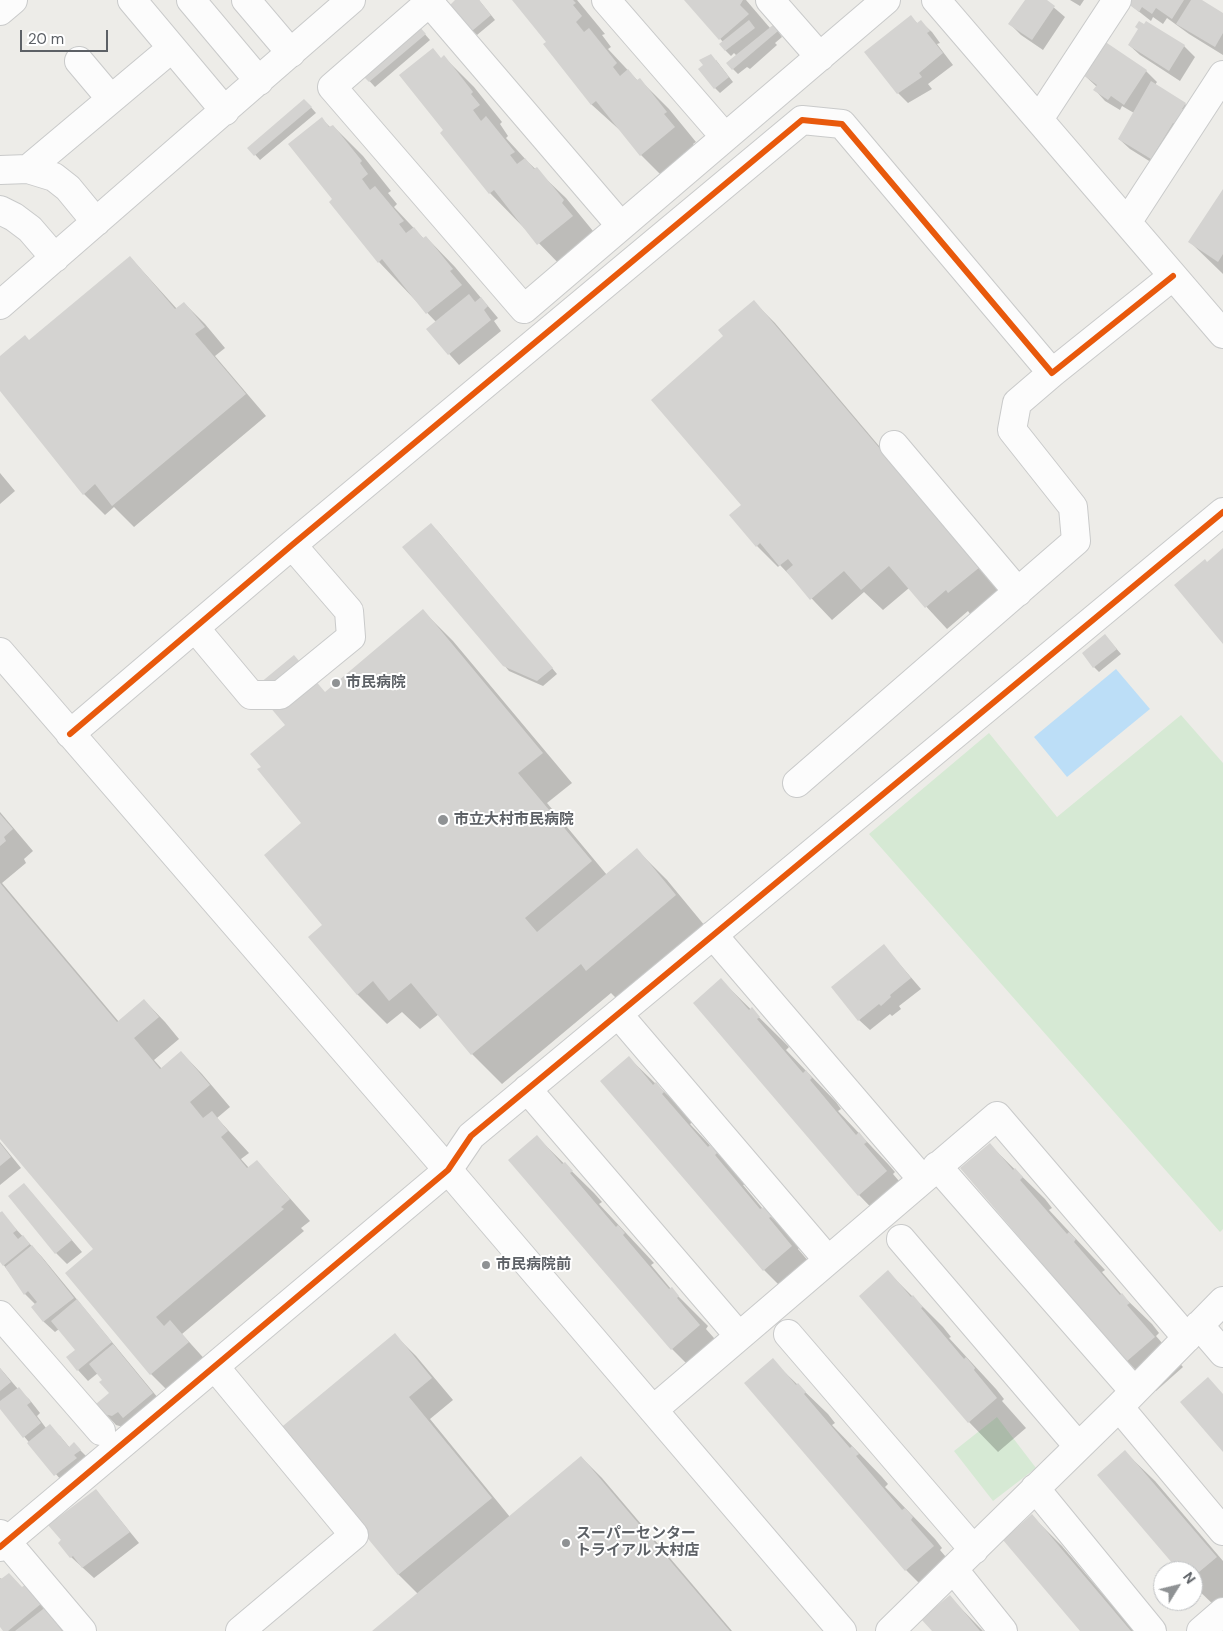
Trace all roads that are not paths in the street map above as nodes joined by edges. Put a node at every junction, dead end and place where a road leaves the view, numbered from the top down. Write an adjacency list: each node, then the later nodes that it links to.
1 (13, 0): 12 (street)
2 (132, 0): 13 (street)
3 (191, 0): 18 (street)
4 (246, 0): 14 (street)
5 (351, 0): 14 (street)
6 (606, 0): 22 (street)
7 (770, 0): 15 (street)
8 (886, 0): 15 (street)
9 (936, 0): 21 (street)
10 (1117, 0): 21 (street)
11 (430, 1): 28 (street); 28 (street)
12 (0, 11)
13 (172, 48): 19 (street); 20 (street)
14 (291, 53): 18 (street)
15 (820, 57): 22 (street)
16 (79, 62): 19 (street)
17 (1223, 75): 26 (street)
18 (259, 81): 20 (street)
19 (110, 99): 23 (street)
20 (225, 111): 27 (street)
21 (1039, 120): 26 (street)
22 (725, 137): 28 (street)
23 (28, 169): 24 (street); 27 (street)
24 (0, 170)
25 (0, 210): 29 (street)
26 (1128, 221): 30 (street)
27 (96, 222): 29 (street)
28 (621, 226)
29 (55, 258): 31 (street)
30 (1173, 276): 32 (street); 33 (street)
31 (0, 305)
32 (1219, 318)
33 (1052, 373): 36 (street); 37 (street)
34 (894, 445): 37 (street)
35 (1223, 512): 42 (street)
36 (292, 545): 38 (street); 38 (street)
37 (1018, 592): 41 (street)
38 (195, 628): 40 (street)
39 (0, 652): 40 (street)
40 (70, 734): 45 (street)
41 (797, 783)
42 (713, 935): 43 (street); 46 (street)
43 (618, 1014): 44 (street); 48 (street)
44 (527, 1089): 45 (street); 53 (street)
45 (448, 1170): 55 (street); 57 (street)
46 (930, 1173): 48 (street); 51 (street); 56 (street)
47 (901, 1239): 59 (street)
48 (828, 1260): 53 (street)
49 (1223, 1301): 51 (street)
50 (0, 1315): 58 (street)
51 (1193, 1331): 54 (street); 56 (street)
52 (788, 1334): 63 (street)
53 (739, 1336): 57 (street)
54 (1223, 1353)
55 (215, 1367): 62 (street); 67 (street)
56 (1126, 1399): 59 (street); 61 (street)
57 (653, 1410): 68 (street)
58 (101, 1431)
59 (1078, 1446): 60 (street)
60 (1035, 1488): 63 (street); 71 (street)
61 (1223, 1531)
62 (2, 1541): 66 (street)
63 (974, 1550): 64 (street)
64 (954, 1570): 69 (street); 70 (street)
65 (1223, 1612): 72 (street)
66 (82, 1631)
67 (240, 1631)
68 (842, 1631)
69 (890, 1631)
70 (1003, 1631)
71 (1152, 1631)
72 (1201, 1631)

